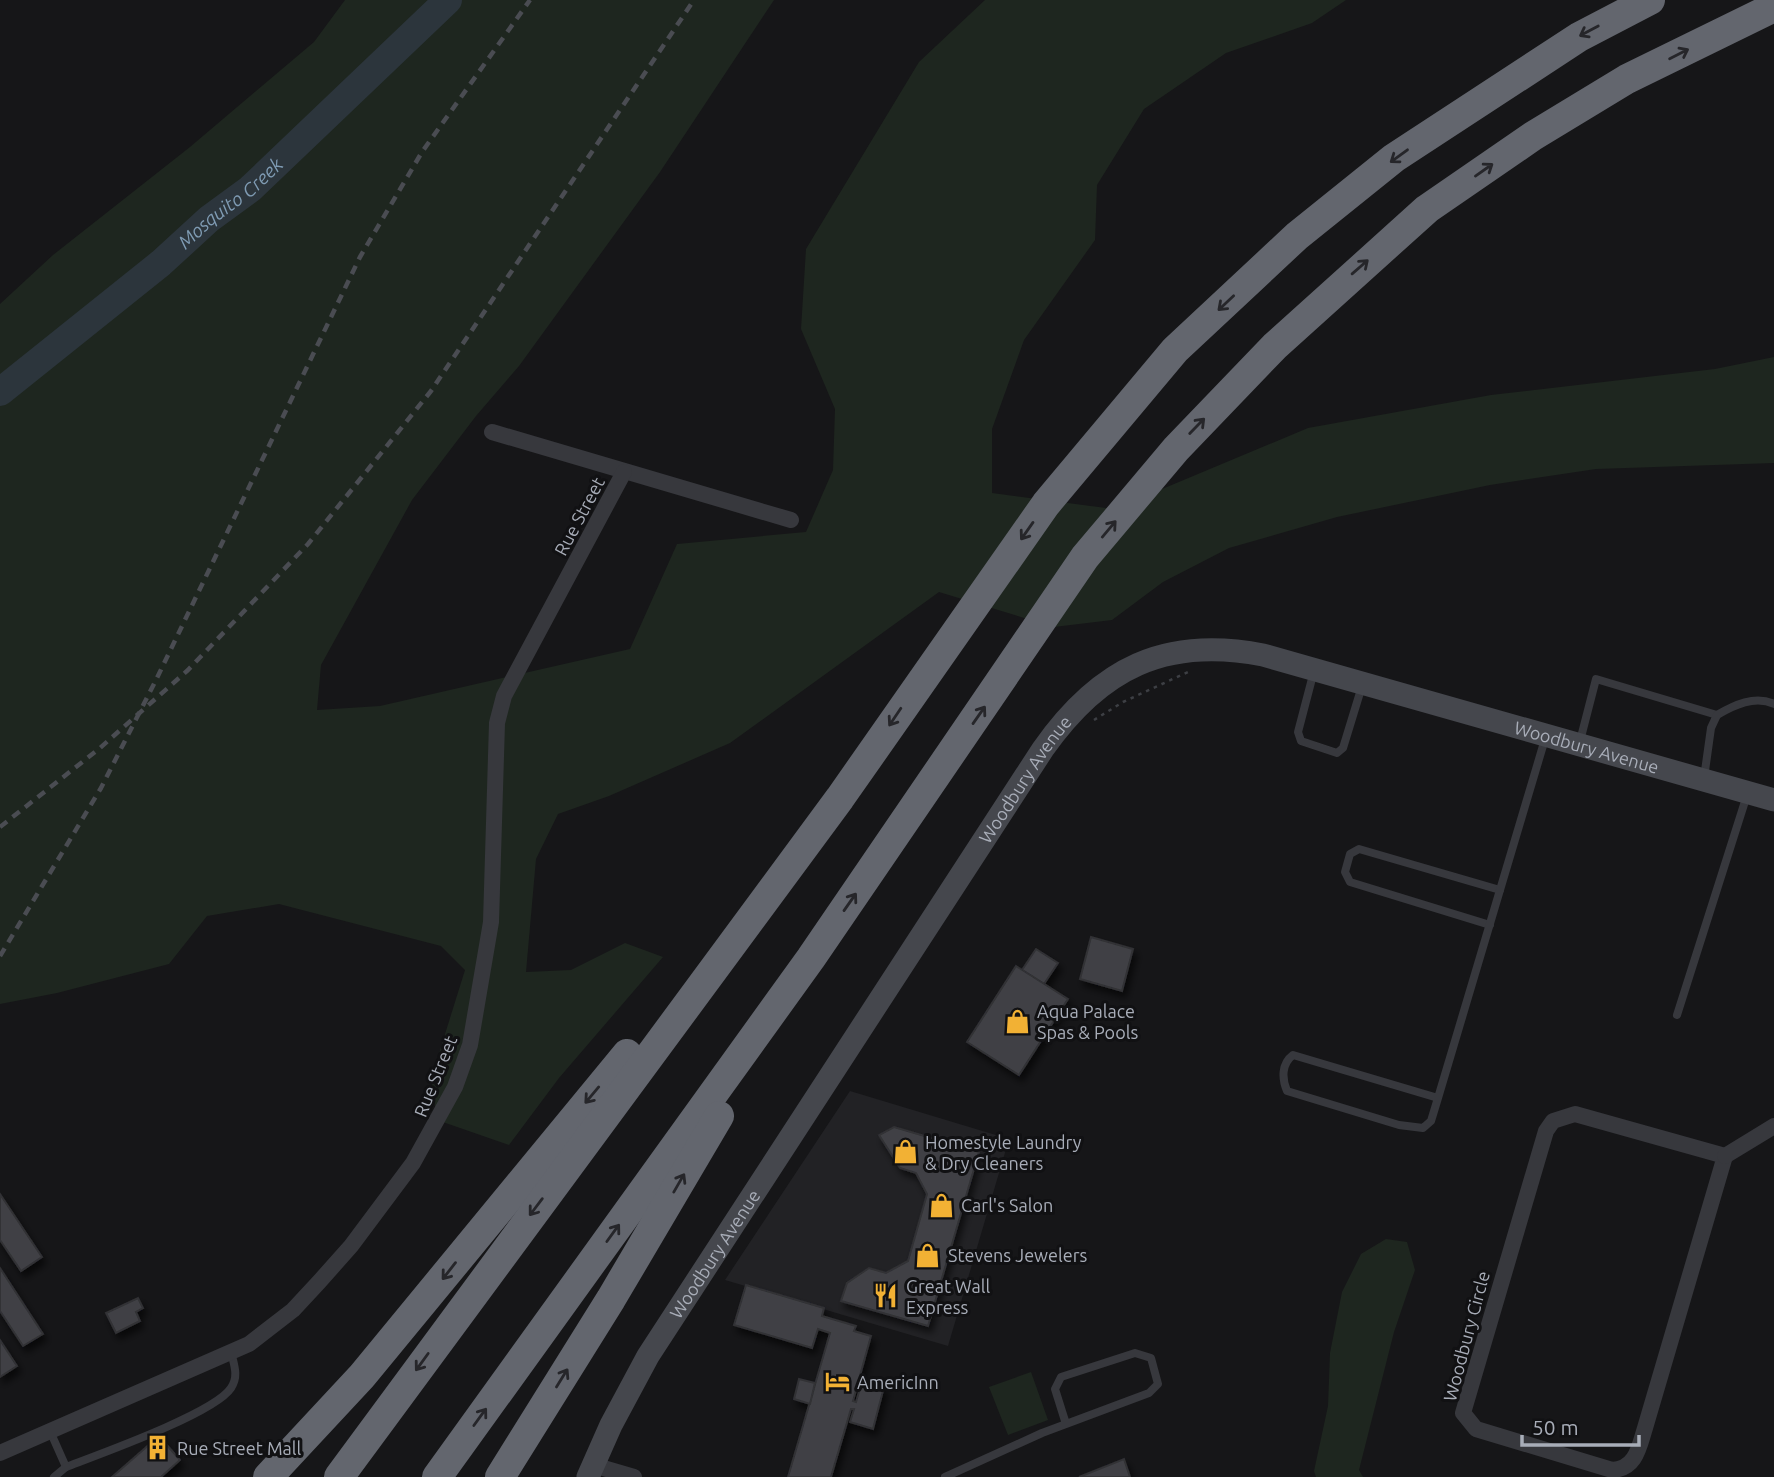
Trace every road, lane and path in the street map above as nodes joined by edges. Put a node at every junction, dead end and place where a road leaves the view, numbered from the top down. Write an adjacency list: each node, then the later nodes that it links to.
1 (1650, 0): 16 (highway, one-way to 16)
2 (1774, 7): 20 (highway, one-way to 2)
3 (492, 432): 4 (street, Rue Street)
4 (624, 472): 5 (street, Rue Street); 25 (street, Rue Street)
5 (791, 520)
6 (1198, 668): 11 (path)
7 (1315, 669): 8 (main road, Woodbury Avenue); 8 (lane); 30 (main road, Woodbury Avenue)
8 (1363, 683): 12 (main road, Woodbury Avenue)
9 (1774, 704): 10 (lane)
10 (1717, 715): 13 (lane); 14 (lane)
11 (1089, 724)
12 (1546, 736): 13 (main road, Woodbury Avenue); 18 (lane)
13 (1579, 745): 14 (main road, Woodbury Avenue)
14 (1704, 780): 15 (main road, Woodbury Avenue)
15 (1748, 793): 17 (main road, Woodbury Avenue); 21 (lane)
16 (840, 798): 32 (highway, one-way to 32); 33 (highway, one-way to 33)
17 (1774, 799)
18 (1500, 890): 19 (lane); 19 (lane)
19 (1490, 925): 22 (lane)
20 (811, 958): 34 (highway, one-way to 20); 35 (highway, one-way to 20)
21 (1677, 1016)
22 (1438, 1098): 22 (lane)
23 (1774, 1126): 24 (street)
24 (1725, 1156): 24 (street, Woodbury Circle)
25 (231, 1352): 27 (street, Rue Street); 29 (lane)
26 (1066, 1424): 26 (lane); 37 (lane)
27 (50, 1431): 28 (street, Rue Street); 29 (lane)
28 (0, 1453)
29 (66, 1467): 31 (lane)
30 (591, 1471): 36 (street)
31 (54, 1477)
32 (268, 1477)
33 (339, 1477)
34 (437, 1477)
35 (500, 1477)
36 (634, 1477)
37 (945, 1477)

